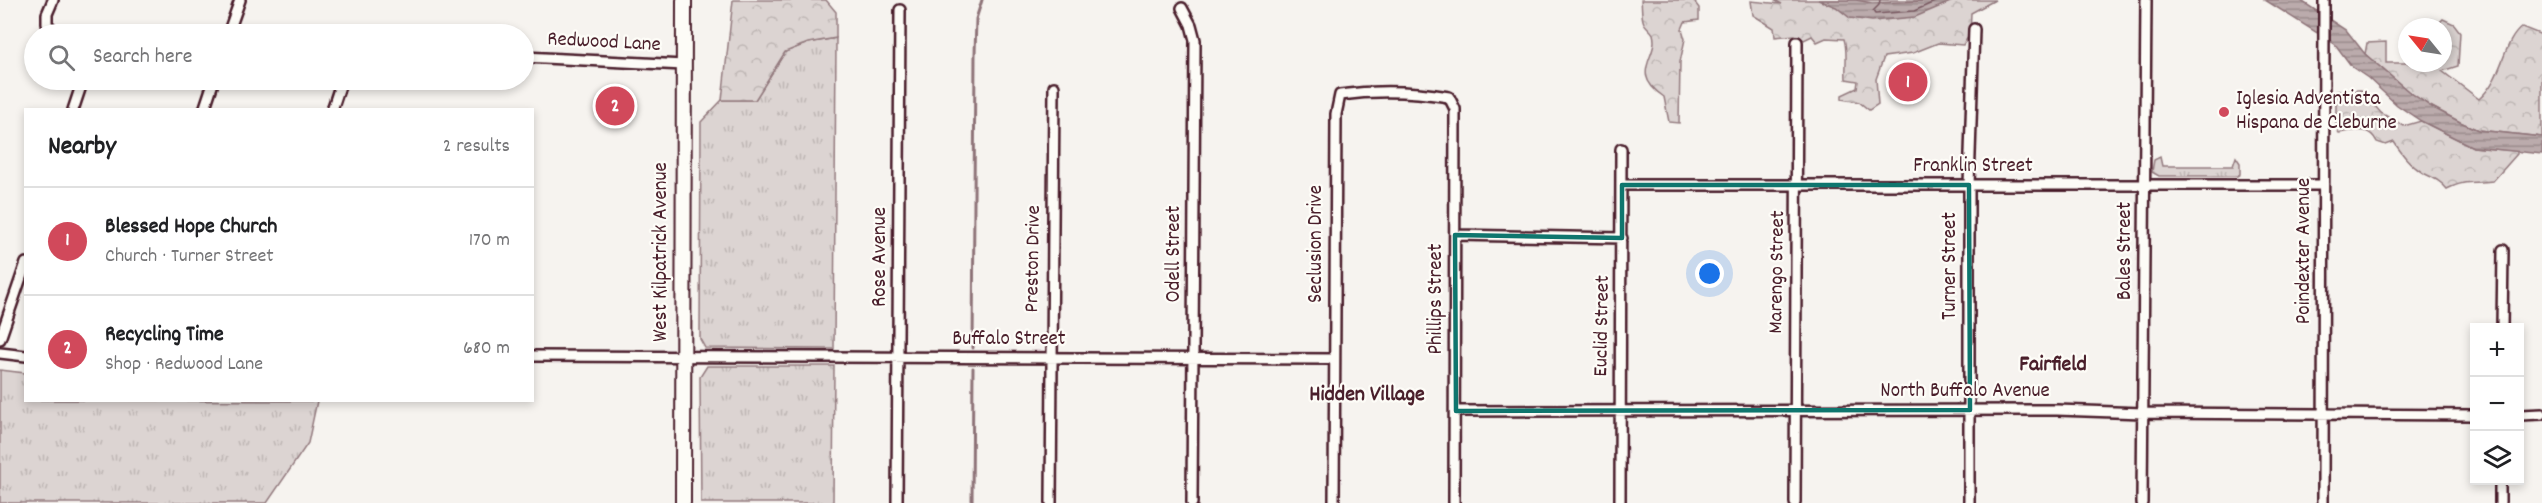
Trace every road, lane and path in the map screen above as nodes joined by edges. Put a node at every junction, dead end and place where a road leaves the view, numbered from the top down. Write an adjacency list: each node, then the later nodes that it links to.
1 (53, 0): 8 (street)
2 (240, 0): 9 (street)
3 (684, 0): 13 (main road, West Kilpatrick Avenue)
4 (2146, 0): 26 (street, Bales Street)
5 (2324, 3): 27 (street, Poindexter Avenue)
6 (1182, 8): 41 (street, Odell Street)
7 (900, 10): 38 (street, Rose Avenue)
8 (47, 24)
9 (232, 24)
10 (1974, 29): 25 (street, Turner Street)
11 (1797, 42): 23 (street, Marengo Street)
12 (534, 57): 13 (street, Redwood Lane)
13 (684, 64): 37 (main road, West Kilpatrick Avenue)
14 (1054, 87): 39 (street, Preston Drive)
15 (80, 90): 19 (street)
16 (211, 90): 20 (street)
17 (339, 90): 21 (street)
18 (1449, 97): 28 (street, Phillips Street); 40 (street, Seclusion Drive)
19 (75, 108)
20 (205, 108)
21 (333, 108)
22 (1621, 148): 24 (street, Euclid Street)
23 (1797, 184): 24 (street, Franklin Street); 25 (street, Franklin Street); 45 (street, Marengo Street)
24 (1622, 185): 29 (street, Euclid Street)
25 (1969, 185): 26 (street, Franklin Street); 42 (street, Turner Street)
26 (2145, 185): 27 (street, Franklin Street); 46 (street, Bales Street)
27 (2323, 185): 47 (street, Poindexter Avenue)
28 (1455, 236): 29 (street); 43 (street, Phillips Street)
29 (1622, 238): 44 (street, Euclid Street)
30 (2503, 250): 32 (street)
31 (24, 269): 33 (street)
32 (2502, 323)
33 (0, 339)
34 (0, 353): 35 (street)
35 (24, 356)
36 (534, 356): 37 (street, Buffalo Street)
37 (684, 356): 38 (street, Buffalo Street); 52 (main road, West Kilpatrick Avenue)
38 (898, 358): 39 (street, Buffalo Street); 53 (street, Rose Avenue)
39 (1051, 359): 41 (street, Buffalo Street); 54 (street, Preston Drive)
40 (1334, 359): 41 (street, Buffalo Street); 56 (street, Seclusion Drive)
41 (1192, 360): 55 (street, Odell Street)
42 (1970, 410): 45 (street, North Buffalo Avenue); 46 (street, North Buffalo Avenue); 60 (street, Turner Street)
43 (1455, 411): 44 (street, North Buffalo Avenue); 57 (street, Phillips Street)
44 (1620, 411): 45 (street, North Buffalo Avenue); 58 (street, Euclid Street)
45 (1795, 411): 59 (street, Marengo Street)
46 (2143, 413): 47 (street, North Buffalo Avenue); 61 (street, Bales Street)
47 (2323, 414): 49 (street, North Buffalo Avenue); 62 (street, Poindexter Avenue)
48 (2542, 414): 50 (street)
49 (2470, 415)
50 (2524, 415)
51 (2500, 485): 63 (street)
52 (683, 503)
53 (897, 503)
54 (1051, 503)
55 (1192, 503)
56 (1334, 503)
57 (1454, 503)
58 (1620, 503)
59 (1795, 503)
60 (1969, 503)
61 (2142, 503)
62 (2323, 503)
63 (2500, 503)

